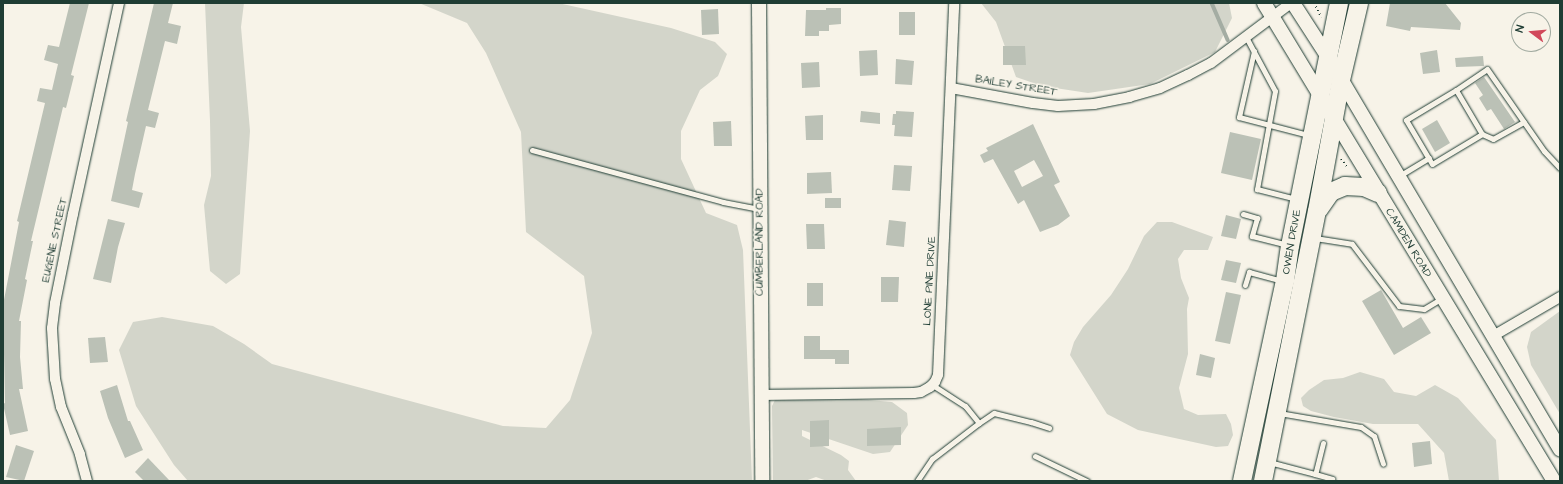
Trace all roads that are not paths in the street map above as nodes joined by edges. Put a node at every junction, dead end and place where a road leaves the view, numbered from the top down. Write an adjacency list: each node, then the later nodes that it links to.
1 (119, 3): 48 (street, EUGENE STREET)
2 (759, 3): 27 (street, CUMBERLAND ROAD)
3 (954, 3): 13 (street, LONE PINE DRIVE)
4 (1264, 3): 8 (street, CAMDEN ROAD)
5 (1292, 3): 8 (street, BAILEY STREET); 11 (street)
6 (1339, 3): 11 (highway, OWEN DRIVE)
7 (1359, 3): 12 (highway, OWEN DRIVE)
8 (1272, 16): 9 (street, BAILEY STREET); 15 (street, CAMDEN ROAD)
9 (1246, 37): 10 (lane); 13 (street, BAILEY STREET)
10 (1254, 51): 18 (lane); 18 (lane)
11 (1328, 57): 12 (street); 15 (highway, OWEN DRIVE)
12 (1341, 80): 16 (highway, OWEN DRIVE); 24 (street)
13 (951, 88): 37 (street, LONE PINE DRIVE)
14 (1456, 90): 17 (lane); 19 (lane); 22 (lane)
15 (1320, 95): 16 (street, CAMDEN ROAD); 20 (highway, OWEN DRIVE)
16 (1333, 119): 25 (street, CAMDEN ROAD); 28 (highway, OWEN DRIVE)
17 (1524, 122): 19 (lane); 23 (lane)
18 (1269, 125): 20 (lane); 26 (lane)
19 (1482, 134): 22 (lane)
20 (1312, 136): 26 (highway, OWEN DRIVE)
21 (532, 150): 27 (lane)
22 (1429, 158): 24 (lane)
23 (1560, 168)
24 (1398, 176): 36 (street)
25 (1378, 194): 28 (highway); 35 (street, CAMDEN ROAD)
26 (1299, 200): 31 (highway, OWEN DRIVE)
27 (760, 209): 38 (street, CUMBERLAND ROAD)
28 (1317, 211): 30 (highway, OWEN DRIVE)
29 (1243, 214): 31 (lane)
30 (1312, 237): 35 (lane); 39 (highway, OWEN DRIVE)
31 (1290, 246): 32 (highway, OWEN DRIVE)
32 (1285, 281): 33 (lane); 39 (highway, OWEN DRIVE)
33 (1245, 285)
34 (1560, 297): 36 (street)
35 (1442, 298): 55 (street, CAMDEN ROAD)
36 (1493, 336): 43 (street)
37 (933, 384): 38 (street); 40 (lane)
38 (760, 395): 49 (street, CUMBERLAND ROAD)
39 (1267, 411): 45 (highway, OWEN DRIVE); 46 (lane); 52 (highway, OWEN DRIVE)
40 (979, 423): 41 (lane); 50 (lane)
41 (1049, 428)
42 (1323, 443): 47 (lane)
43 (1560, 450)
44 (1035, 456): 51 (lane)
45 (1267, 462): 47 (lane); 53 (highway, OWEN DRIVE)
46 (1383, 464)
47 (1315, 474): 54 (lane)
48 (87, 481)
49 (762, 481)
50 (917, 481)
51 (1087, 481)
52 (1242, 481)
53 (1263, 481)
54 (1332, 481)
55 (1554, 481)

